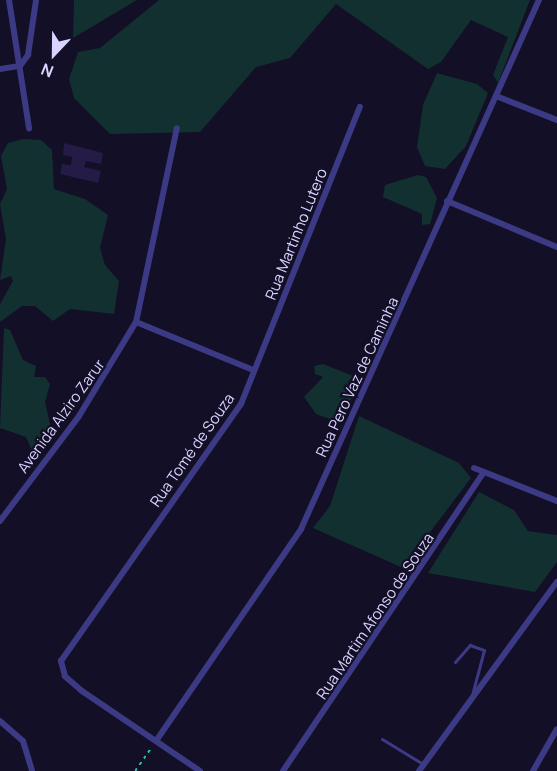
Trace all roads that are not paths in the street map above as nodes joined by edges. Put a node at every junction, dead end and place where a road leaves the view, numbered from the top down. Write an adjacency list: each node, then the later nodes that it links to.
1 (9, 0): 4 (street)
2 (36, 0): 4 (street)
3 (539, 0): 6 (street, Rua Pero Vaz de Caminha)
4 (20, 66): 5 (street); 9 (street)
5 (0, 69)
6 (496, 96): 8 (street); 11 (street, Rua Pero Vaz de Caminha)
7 (360, 107): 14 (street, Rua Martinho Lutero)
8 (557, 120)
9 (29, 128)
10 (177, 128): 13 (street)
11 (447, 201): 12 (street); 25 (street, Rua Pero Vaz de Caminha)
12 (557, 247)
13 (136, 322): 14 (street); 18 (street, Avenida Alziro Zarur)
14 (253, 369): 25 (street, Rua Tomé de Souza)
15 (474, 468): 16 (street)
16 (484, 472): 17 (street); 29 (street, Rua Martim Afonso de Souza)
17 (557, 501)
18 (0, 521)
19 (557, 582): 21 (street)
20 (455, 662): 21 (lane)
21 (471, 700): 26 (street)
22 (0, 721): 27 (street)
23 (557, 729): 31 (street)
24 (382, 739): 26 (lane)
25 (156, 741): 28 (street)
26 (423, 764): 30 (street)
27 (32, 771)
28 (200, 771)
29 (283, 771)
30 (418, 771)
31 (533, 771)

